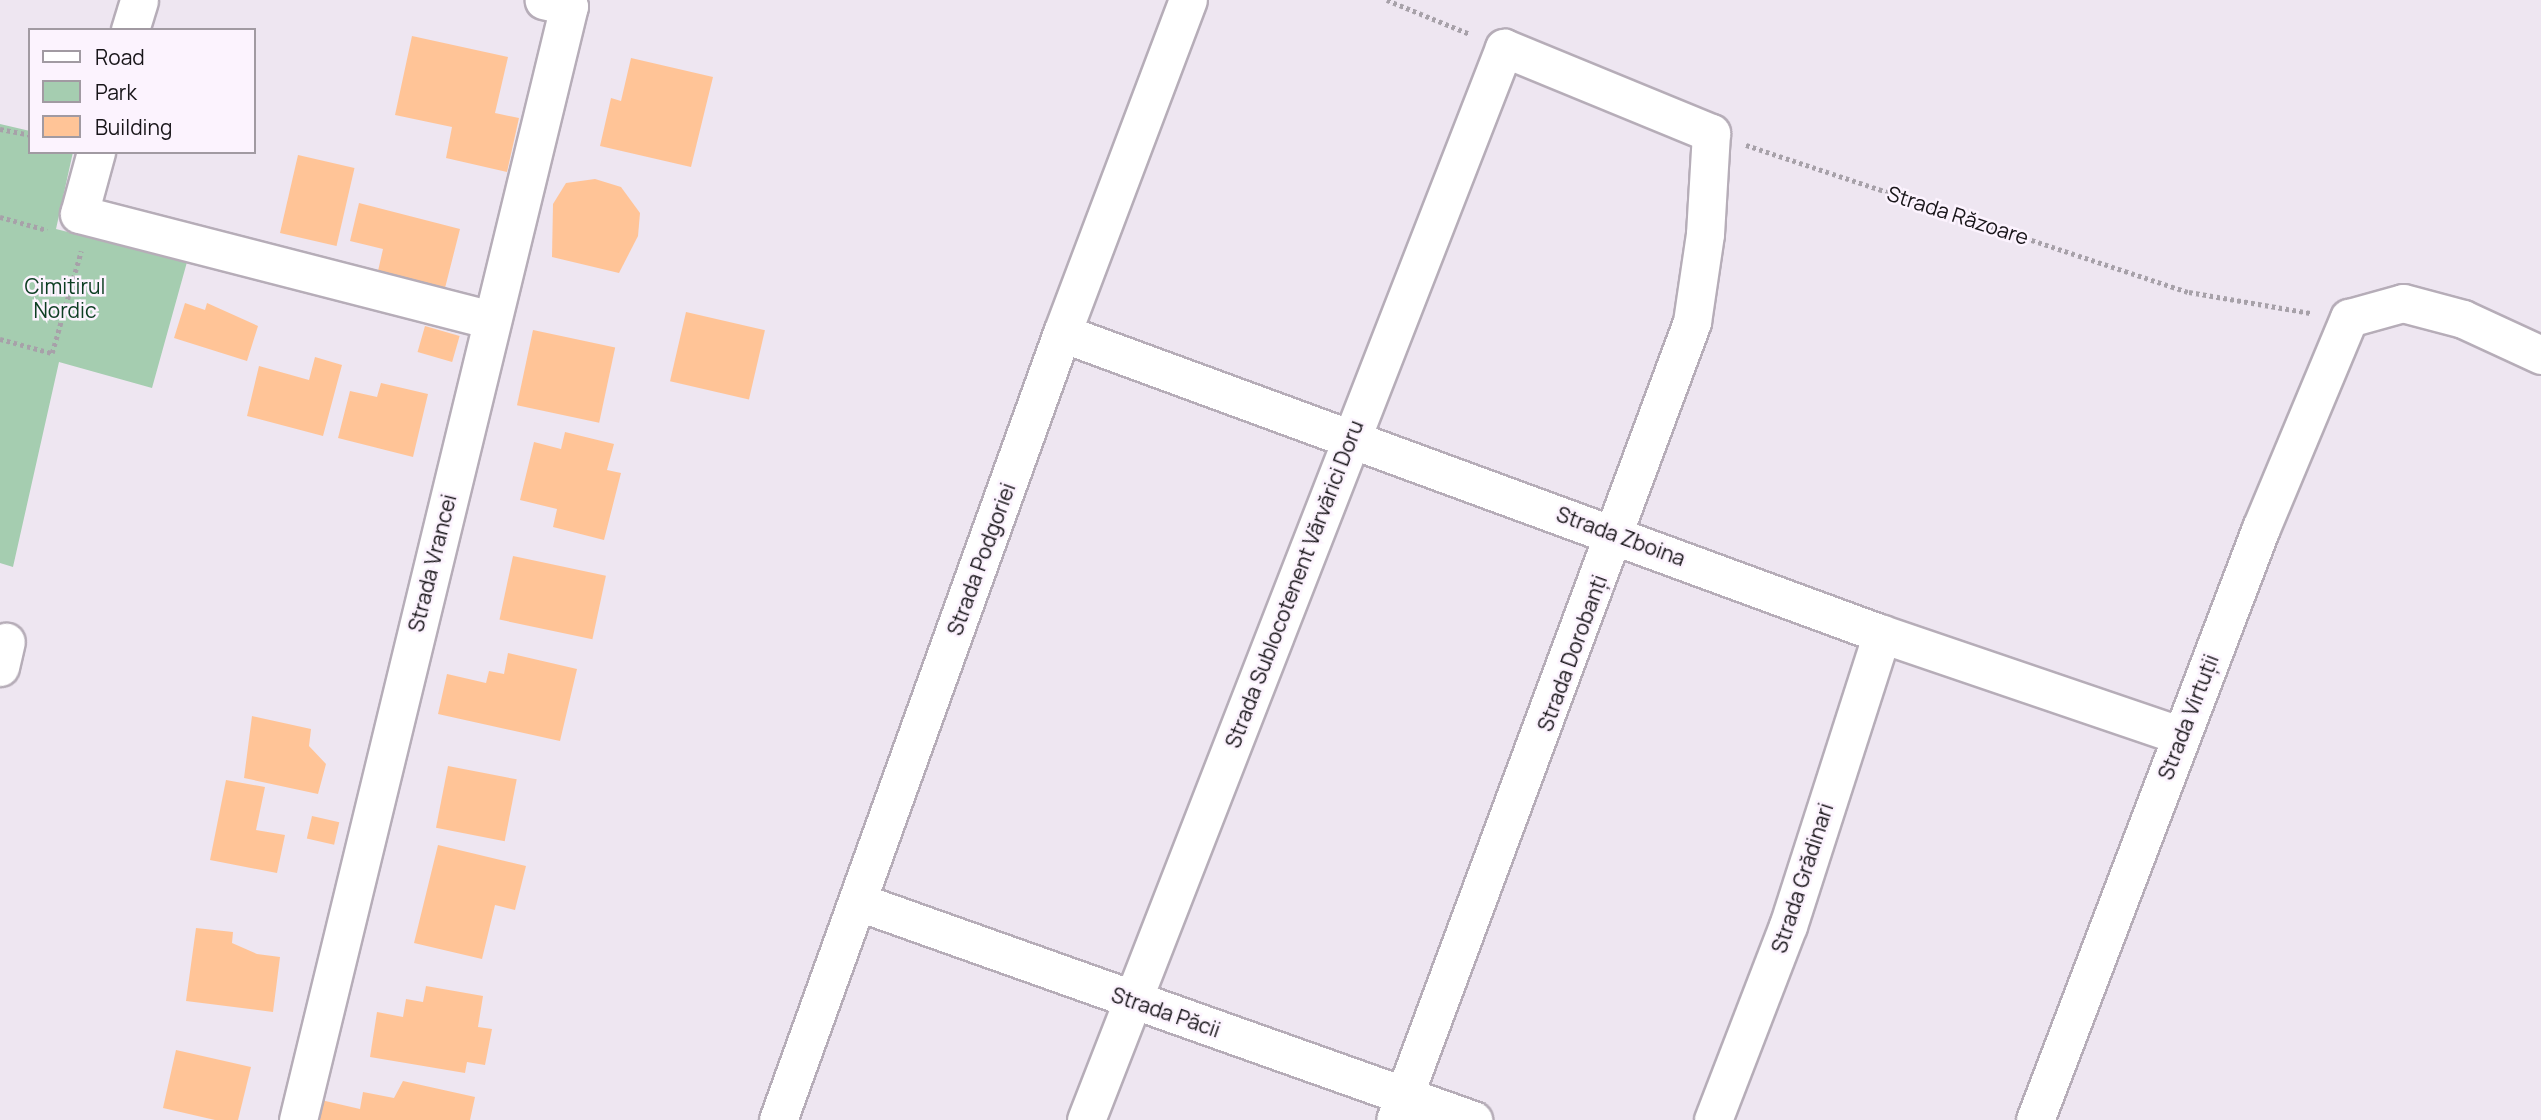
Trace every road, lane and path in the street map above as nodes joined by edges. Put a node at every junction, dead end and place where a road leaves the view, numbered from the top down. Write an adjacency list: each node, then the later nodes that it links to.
1 (139, 0): 5 (street)
2 (1188, 0): 16 (street, Strada Podgoriei)
3 (1387, 0): 6 (path)
4 (556, 3): 15 (street, Strada Vrancei)
5 (131, 28)
6 (1503, 48): 8 (street); 19 (street, Strada Sublocotenent Vărvărici Doru)
7 (0, 129): 9 (path)
8 (1711, 133): 14 (path, Strada Răzoare); 20 (street, Strada Dorobanți)
9 (28, 135)
10 (95, 154): 15 (street)
11 (0, 217): 12 (path)
12 (61, 233)
13 (84, 240): 17 (path)
14 (2349, 318): 18 (street); 22 (street, Strada Virtuții)
15 (491, 320): 26 (street, Strada Vrancei)
16 (1062, 332): 19 (street, Strada Zboina); 23 (street, Strada Podgoriei)
17 (0, 339)
18 (2541, 355)
19 (1350, 439): 20 (street, Strada Zboina); 24 (street, Strada Sublocotenent Vărvărici Doru)
20 (1616, 533): 21 (street, Strada Zboina); 25 (street, Strada Dorobanți)
21 (1882, 634): 22 (street, Strada Zboina); 30 (street, Strada Grădinari)
22 (2181, 736): 31 (street, Strada Virtuții)
23 (859, 902): 24 (street, Strada Păcii); 27 (street, Strada Podgoriei)
24 (1132, 1000): 25 (street, Strada Păcii); 28 (street, Strada Sublocotenent Vărvărici Doru)
25 (1399, 1108): 29 (street, Strada Păcii)
26 (298, 1120)
27 (778, 1120)
28 (1086, 1120)
29 (1473, 1120)
30 (1713, 1120)
31 (2035, 1120)

